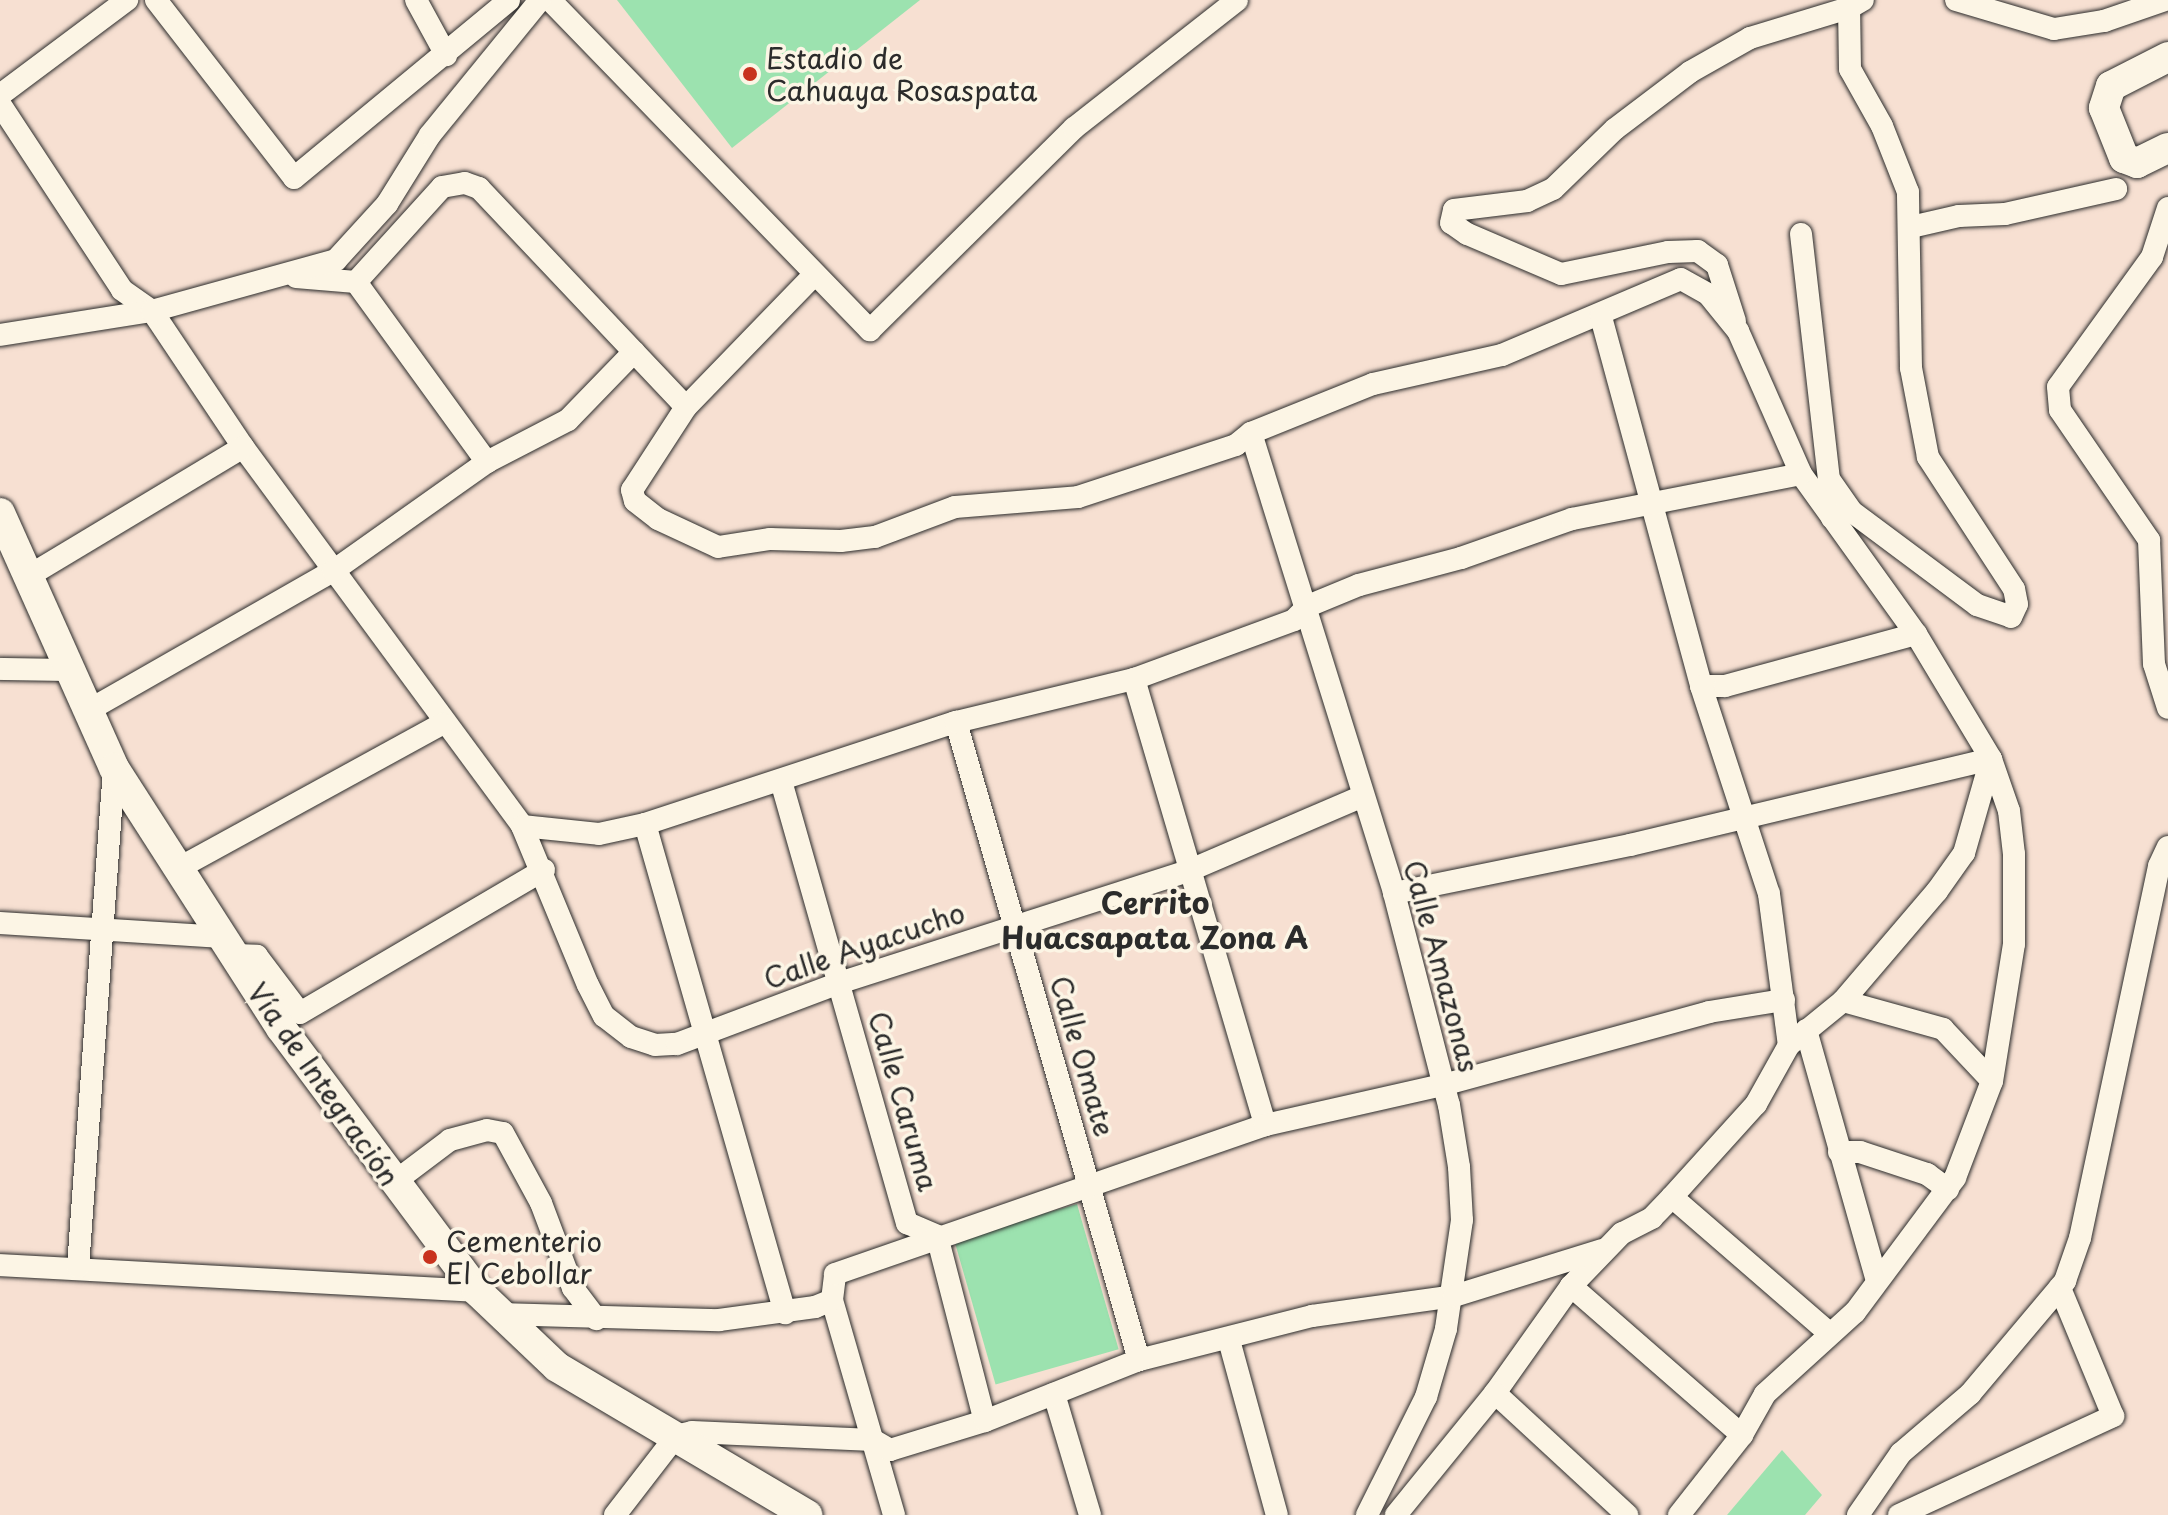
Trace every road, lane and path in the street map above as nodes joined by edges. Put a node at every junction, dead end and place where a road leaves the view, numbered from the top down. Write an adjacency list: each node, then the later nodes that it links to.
1 (127, 0): 13 (street)
2 (156, 0): 11 (street)
3 (416, 0): 11 (street)
4 (509, 0): 11 (street)
5 (540, 0): 20 (street)
6 (550, 0): 21 (street)
7 (1237, 0): 21 (street)
8 (1956, 0): 9 (street)
9 (2165, 0)
10 (1856, 4): 18 (street); 25 (street)
11 (446, 55)
12 (2168, 57): 15 (main road)
13 (0, 95)
14 (0, 104): 23 (street, Calle Ayacucho)
15 (2168, 148)
16 (2116, 189): 18 (street)
17 (2168, 208): 40 (street)
18 (1911, 227): 35 (street)
19 (1801, 234): 35 (street)
20 (283, 275): 22 (street); 23 (street)
21 (814, 275): 28 (street)
22 (356, 282): 27 (street); 31 (street)
23 (152, 311): 26 (street); 30 (street, Calle Ayacucho)
24 (1601, 317): 25 (street); 29 (street); 33 (street)
25 (1738, 331): 32 (street)
26 (0, 335)
27 (634, 352): 28 (street); 31 (street)
28 (686, 407): 29 (street)
29 (1251, 433): 38 (street, Calle Amazonas)
30 (243, 447): 36 (street, Calle Ayacucho); 37 (street)
31 (487, 462): 36 (street)
32 (1801, 474): 33 (street); 35 (street)
33 (1654, 502): 38 (street); 44 (street)
34 (0, 513): 37 (main road, Vía de Integración)
35 (1841, 515): 39 (street)
36 (333, 571): 46 (street); 48 (street, Calle Ayacucho)
37 (27, 577): 42 (main road, Vía de Integración)
38 (1308, 606): 43 (street); 52 (street, Calle Amazonas)
39 (1916, 634): 44 (street); 49 (street)
40 (2161, 660): 45 (street)
41 (0, 669): 42 (street)
42 (72, 670): 46 (main road, Vía de Integración)
43 (1134, 679): 47 (street); 59 (street)
44 (1701, 686): 53 (street)
45 (2168, 708)
46 (89, 710): 50 (main road, Vía de Integración)
47 (956, 722): 51 (street); 62 (street, Calle Omate)
48 (442, 724): 55 (street, Calle Ayacucho); 57 (street)
49 (1991, 759): 53 (street); 67 (street); 70 (street)
50 (114, 768): 57 (main road, Vía de Integración); 63 (street)
51 (781, 781): 54 (street); 65 (street, Calle Caruma)
52 (1361, 797): 59 (street, Calle Ayacucho); 60 (street, Calle Amazonas)
53 (1746, 813): 60 (street); 66 (street)
54 (645, 824): 55 (street); 68 (street)
55 (522, 826): 58 (street, Calle Ayacucho)
56 (2168, 847): 84 (street)
57 (177, 869): 64 (main road, Vía de Integración)
58 (544, 870): 64 (street); 68 (street, Calle Ayacucho)
59 (1188, 871): 62 (street, Calle Ayacucho); 72 (street)
60 (1394, 893): 71 (street, Calle Amazonas)
61 (0, 923): 63 (street)
62 (1015, 925): 65 (street, Calle Ayacucho); 75 (street, Calle Omate)
63 (101, 926): 64 (street); 81 (street)
64 (229, 946): 74 (main road, Vía de Integración)
65 (839, 983): 68 (street, Calle Ayacucho); 78 (street, Calle Caruma)
66 (1784, 1000): 69 (street); 71 (street)
67 (1843, 1001): 69 (street); 70 (street)
68 (702, 1035): 88 (street)
69 (1798, 1037): 73 (street); 77 (street)
70 (1992, 1081): 76 (street)
71 (1443, 1085): 72 (street); 86 (street, Calle Amazonas)
72 (1265, 1125): 75 (street)
73 (1839, 1152): 76 (street); 82 (street)
74 (393, 1183): 85 (main road, Vía de Integración); 90 (street)
75 (1089, 1185): 78 (street); 93 (street, Calle Omate)
76 (1948, 1189): 82 (street)
77 (1672, 1197): 79 (street); 91 (street)
78 (937, 1236): 87 (street); 96 (street)
79 (1607, 1248): 83 (street); 86 (street)
80 (0, 1265): 81 (street)
81 (78, 1267): 85 (street)
82 (1877, 1281): 91 (street)
83 (1571, 1286): 94 (street); 97 (street)
84 (2060, 1288): 109 (street); 110 (street)
85 (477, 1291): 89 (main road, Vía de Integración)
86 (1454, 1296): 92 (street); 106 (street, Calle Amazonas)
87 (832, 1300): 88 (street); 99 (street)
88 (785, 1313): 90 (street)
89 (499, 1314): 90 (street); 98 (main road, Vía de Integración)
90 (596, 1319)
91 (1829, 1333): 97 (street)
92 (1229, 1340): 93 (street); 105 (street)
93 (1139, 1360): 95 (street)
94 (1495, 1393): 100 (street); 107 (street)
95 (1054, 1394): 96 (street); 104 (street)
96 (985, 1421): 99 (street)
97 (1742, 1435): 108 (street)
98 (676, 1436): 99 (street); 101 (street); 102 (main road, Vía de Integración)
99 (873, 1440): 103 (street)
100 (1409, 1511)
101 (615, 1515)
102 (807, 1515)
103 (894, 1515)
104 (1090, 1515)
105 (1277, 1515)
106 (1367, 1515)
107 (1627, 1515)
108 (1679, 1515)
109 (1858, 1515)
110 (1899, 1515)

